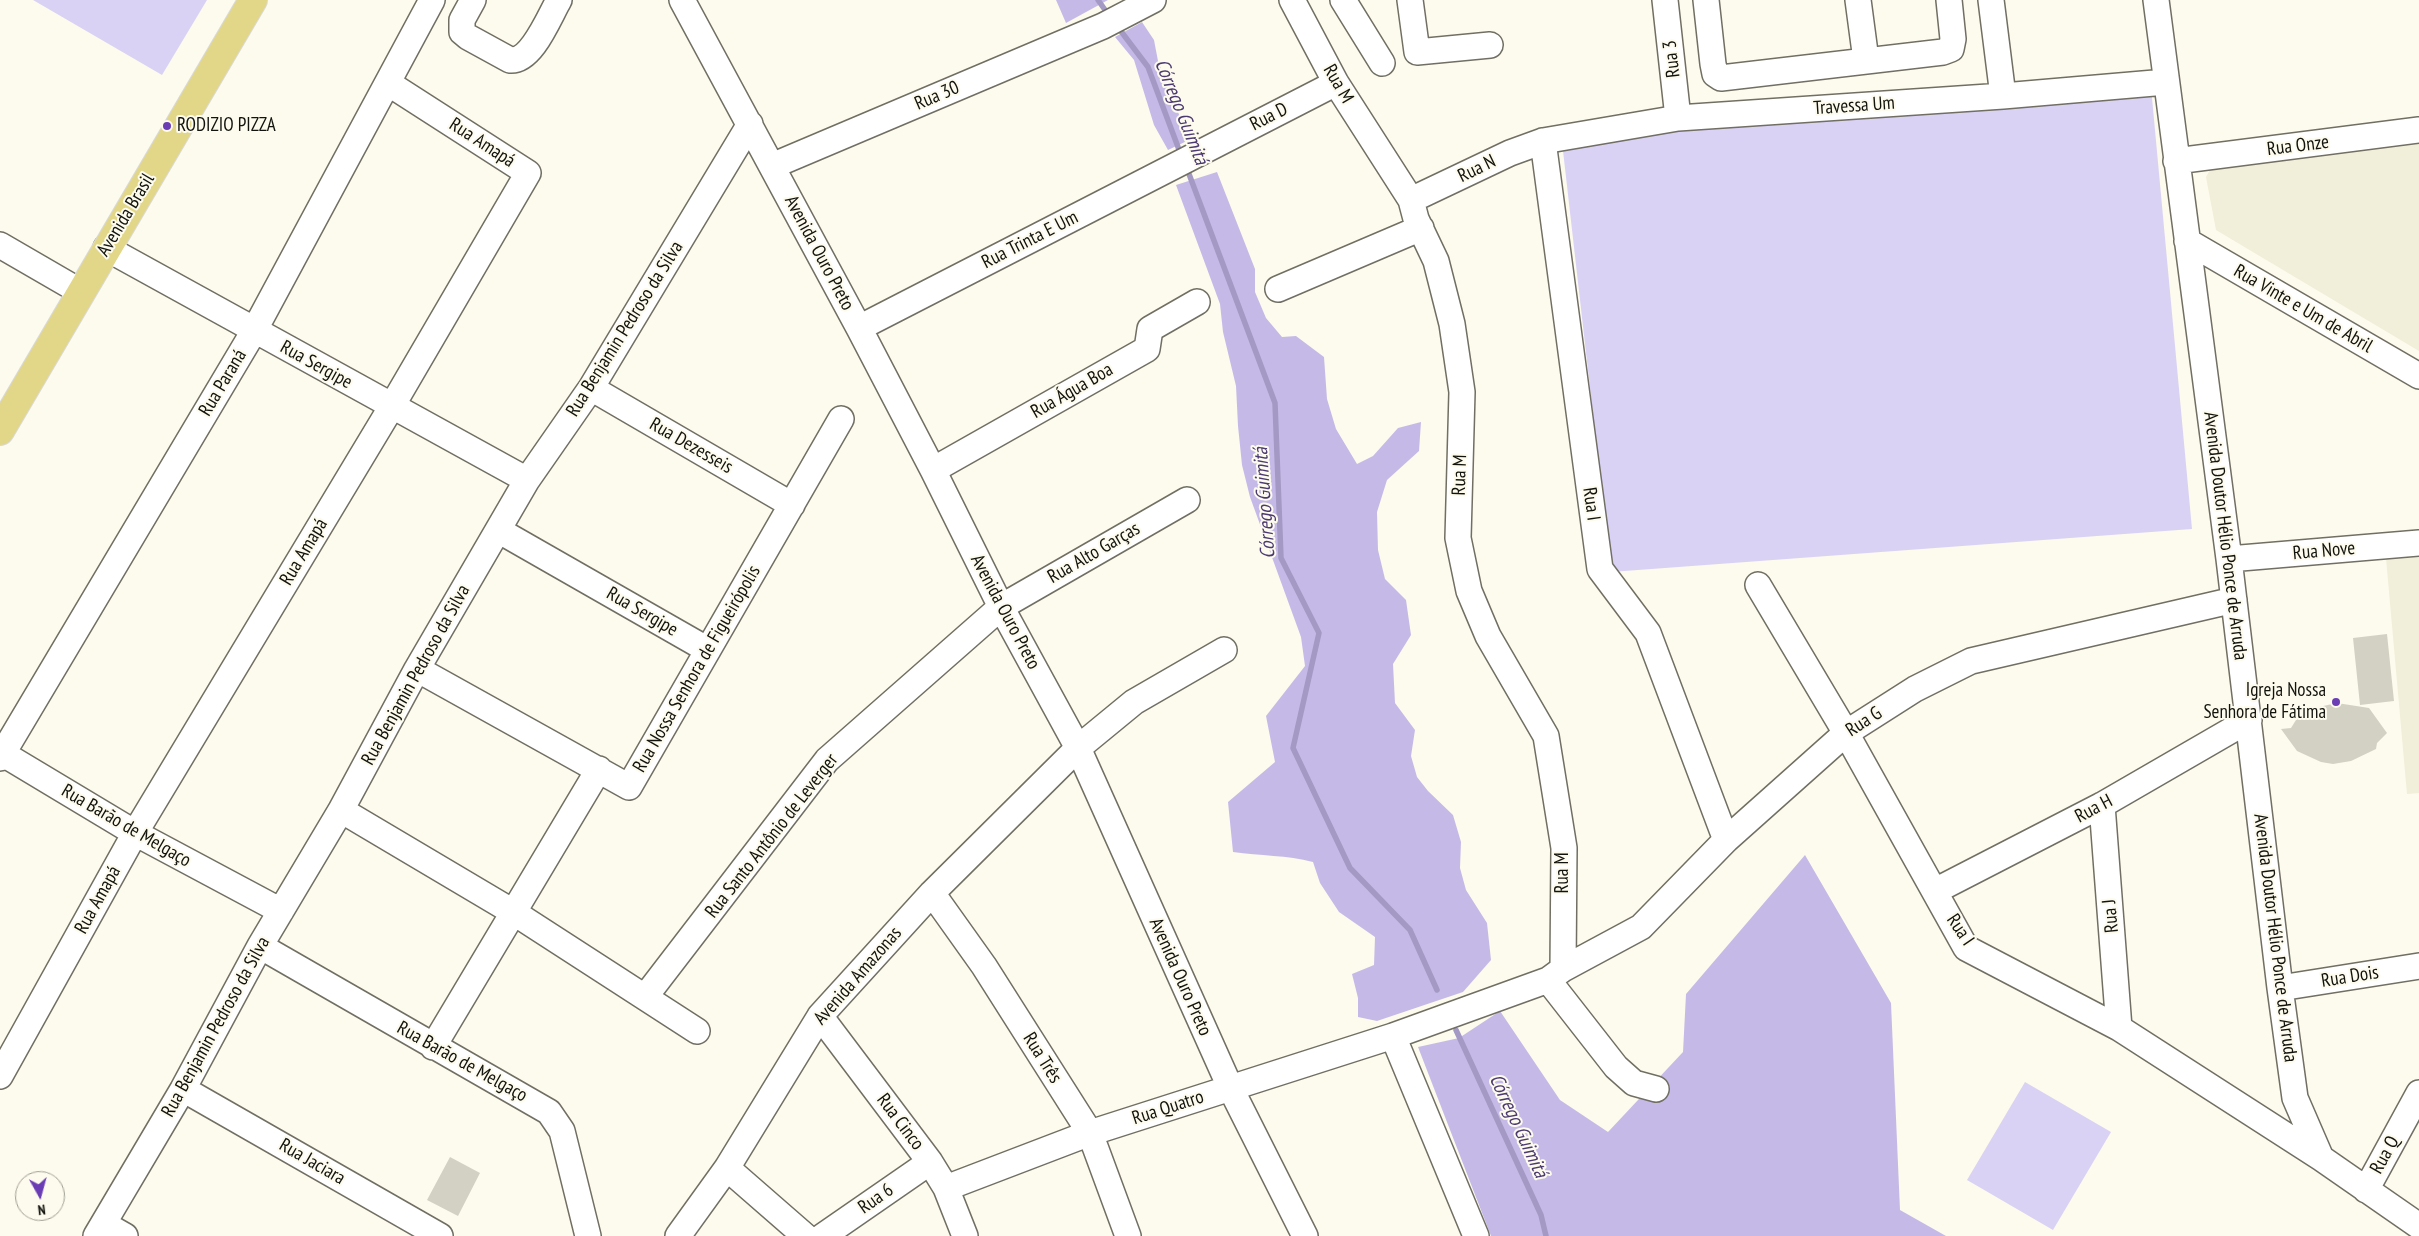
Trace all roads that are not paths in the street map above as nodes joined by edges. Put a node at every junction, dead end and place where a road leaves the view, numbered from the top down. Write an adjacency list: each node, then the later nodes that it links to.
1 (253, 0): 34 (main road, Avenida Brasil)
2 (432, 0): 20 (street, Rua Paraná)
3 (473, 0): 4 (street)
4 (558, 0)
5 (682, 0): 24 (street, Avenida Ouro Preto)
6 (1292, 0): 21 (street, Rua M)
7 (1343, 0): 18 (street)
8 (1410, 0): 16 (street)
9 (1665, 0): 23 (street, Rua 3)
10 (1706, 0): 17 (street)
11 (1858, 0): 17 (street)
12 (1948, 0): 17 (street)
13 (1991, 0): 22 (street)
14 (2156, 0): 19 (street, Avenida Doutor Hélio Ponce de Arruda)
15 (1141, 4): 29 (street, Rua 30)
16 (1490, 45)
17 (1866, 60)
18 (1382, 64)
19 (2166, 82): 22 (street, Travessa Um); 28 (street, Avenida Doutor Hélio Ponce de Arruda)
20 (388, 83): 39 (street, Rua Paraná); 42 (street, Rua Amapá)
21 (1336, 83): 27 (street, Rua D); 30 (street, Rua M)
22 (2003, 96): 23 (street, Travessa Um)
23 (1678, 118): 26 (street, Travessa Um)
24 (750, 124): 29 (street, Avenida Ouro Preto); 41 (street, Rua Benjamin Pedroso da Silva)
25 (2419, 130): 28 (street, Rua Onze)
26 (1543, 142): 30 (street, Rua N); 66 (street, Rua I)
27 (1201, 152): 38 (street, Rua Trinta E Um)
28 (2176, 161): 32 (street, Avenida Doutor Hélio Ponce de Arruda)
29 (772, 166): 38 (street, Avenida Ouro Preto)
30 (1411, 200): 31 (street, Rua M)
31 (1421, 228): 35 (street); 73 (street, Rua M)
32 (2187, 241): 40 (street, Rua Vinte e Um de Abril); 51 (street, Avenida Doutor Hélio Ponce de Arruda)
33 (0, 245): 36 (street)
34 (106, 248): 36 (main road, Avenida Brasil); 39 (street, Rua Sergipe)
35 (1278, 289)
36 (81, 292): 44 (main road, Avenida Brasil)
37 (1197, 302): 45 (street, Rua Água Boa)
38 (859, 328): 45 (street, Avenida Ouro Preto)
39 (254, 331): 42 (street, Rua Sergipe); 61 (street, Rua Paraná)
40 (2419, 376)
41 (591, 388): 46 (street, Rua Benjamin Pedroso da Silva); 48 (street, Rua Dezesseis)
42 (392, 406): 46 (street, Rua Sergipe); 65 (street, Rua Amapá)
43 (841, 419): 48 (street, Rua Nossa Senhora de Figueirópolis)
44 (1, 428)
45 (933, 470): 54 (street, Avenida Ouro Preto)
46 (527, 480): 49 (street, Rua Benjamin Pedroso da Silva)
47 (1187, 500): 54 (street, Rua Alto Garças)
48 (792, 505): 55 (street, Rua Nossa Senhora de Figueirópolis)
49 (498, 530): 55 (street, Rua Sergipe); 57 (street, Rua Benjamin Pedroso da Silva)
50 (2419, 543): 51 (street, Rua Nove)
51 (2229, 558): 53 (street, Avenida Doutor Hélio Ponce de Arruda)
52 (1758, 585): 59 (street, Rua I)
53 (2234, 600): 58 (street, Avenida Doutor Hélio Ponce de Arruda); 59 (street, Rua G)
54 (1001, 607): 60 (street, Avenida Ouro Preto); 75 (street, Rua Santo Antônio de Leverger)
55 (708, 650): 62 (street, Rua Nossa Senhora de Figueirópolis)
56 (1224, 650): 60 (street, Avenida Amazonas)
57 (417, 669): 62 (street, Rua Nossa Senhora de Figueirópolis); 64 (street, Rua Benjamin Pedroso da Silva)
58 (2249, 720): 63 (street, Rua H); 74 (street, Avenida Doutor Hélio Ponce de Arruda)
59 (1846, 733): 66 (street, Rua G); 67 (street, Rua I)
60 (1078, 748): 68 (street, Avenida Amazonas); 82 (street, Avenida Ouro Preto)
61 (1, 754): 65 (street, Rua Barão de Melgaço)
62 (599, 770): 70 (street)
63 (2102, 805): 67 (street, Rua H); 77 (street, Rua J)
64 (342, 810): 69 (street, Rua Benjamin Pedroso da Silva); 70 (street)
65 (135, 833): 69 (street, Rua Barão de Melgaço); 81 (street, Rua Amapá)
66 (1726, 840): 73 (street, Rua G)
67 (1935, 891): 77 (street, Rua I)
68 (932, 893): 76 (street, Avenida Amazonas); 86 (street, Rua Três)
69 (280, 911): 71 (street, Rua Benjamin Pedroso da Silva)
70 (513, 912): 75 (street); 80 (street)
71 (260, 946): 80 (street, Rua Barão de Melgaço); 83 (street, Rua Benjamin Pedroso da Silva)
72 (2419, 966): 74 (street, Rua Dois)
73 (1556, 974): 79 (street, Rua Quatro); 84 (street)
74 (2280, 988): 87 (street, Avenida Doutor Hélio Ponce de Arruda)
75 (646, 997): 78 (street)
76 (820, 1016): 88 (street, Rua Cinco); 89 (street, Avenida Amazonas)
77 (2119, 1028): 87 (street, Rua I)
78 (697, 1031)
79 (1393, 1036): 82 (street, Rua Quatro); 102 (street)
80 (434, 1047): 95 (street, Rua Barão de Melgaço)
81 (0, 1076)
82 (1230, 1087): 86 (street, Rua Quatro); 101 (street, Avenida Ouro Preto)
83 (184, 1088): 93 (street, Rua Benjamin Pedroso da Silva); 94 (street, Rua Jaciara)
84 (1656, 1090)
85 (2419, 1093): 91 (street, Rua Q)
86 (1090, 1133): 90 (street, Rua Quatro); 100 (street, Rua Três)
87 (2321, 1158): 91 (street)
88 (930, 1162): 90 (street, Rua Cinco); 98 (street, Rua 6)
89 (727, 1168): 96 (street, Avenida Amazonas); 97 (street)
90 (946, 1188): 99 (street, Rua Cinco)
91 (2366, 1190): 92 (street)
92 (2419, 1226)
93 (108, 1232)
94 (440, 1236)
95 (588, 1236)
96 (678, 1236)
97 (805, 1236)
98 (822, 1236)
99 (965, 1236)
100 (1128, 1236)
101 (1306, 1236)
102 (1476, 1236)

